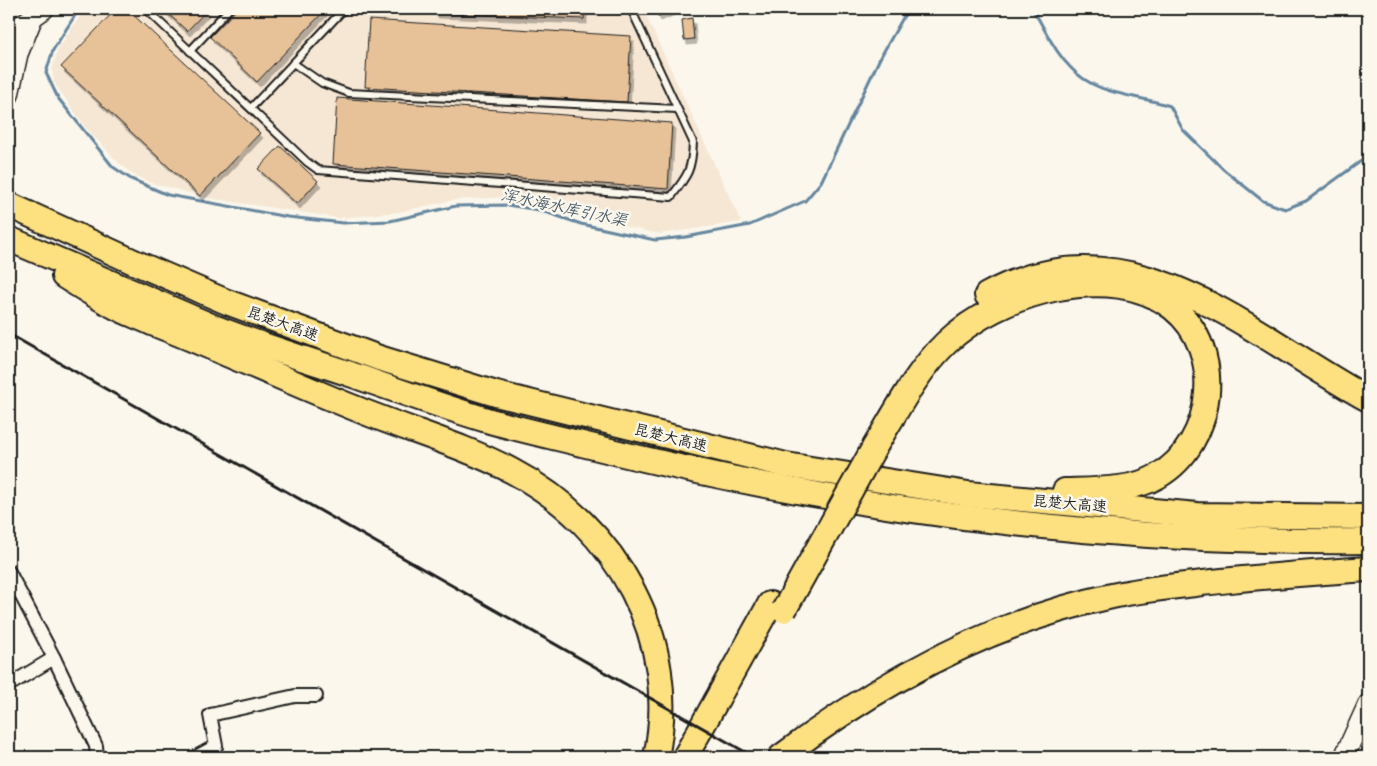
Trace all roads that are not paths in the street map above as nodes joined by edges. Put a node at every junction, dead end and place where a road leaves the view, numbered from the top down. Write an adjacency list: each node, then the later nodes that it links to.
1 (146, 9): 7 (lane)
2 (228, 9): 7 (lane)
3 (344, 9): 8 (lane)
4 (631, 9): 11 (lane)
5 (38, 13): 6 (street); 9 (street)
6 (9, 33)
7 (190, 51): 10 (lane)
8 (293, 63): 10 (lane); 11 (lane)
9 (9, 95)
10 (250, 108): 11 (lane)
11 (677, 109)
12 (9, 205): 16 (highway, 昆楚大高速)
13 (9, 240): 18 (highway, 昆楚大高速); 28 (highway)
14 (1359, 394): 15 (highway)
15 (867, 447): 16 (highway); 21 (highway)
16 (968, 494): 17 (highway, 昆楚大高速)
17 (1368, 517)
18 (1368, 541)
19 (1368, 569): 31 (highway)
20 (9, 572): 22 (street)
21 (777, 607): 29 (highway); 30 (highway)
22 (54, 658): 23 (street); 26 (street)
23 (9, 685)
24 (316, 696): 27 (street)
25 (1368, 704): 32 (street)
26 (97, 757)
27 (196, 757)
28 (656, 757)
29 (685, 757)
30 (702, 757)
31 (781, 757)
32 (1344, 757)

